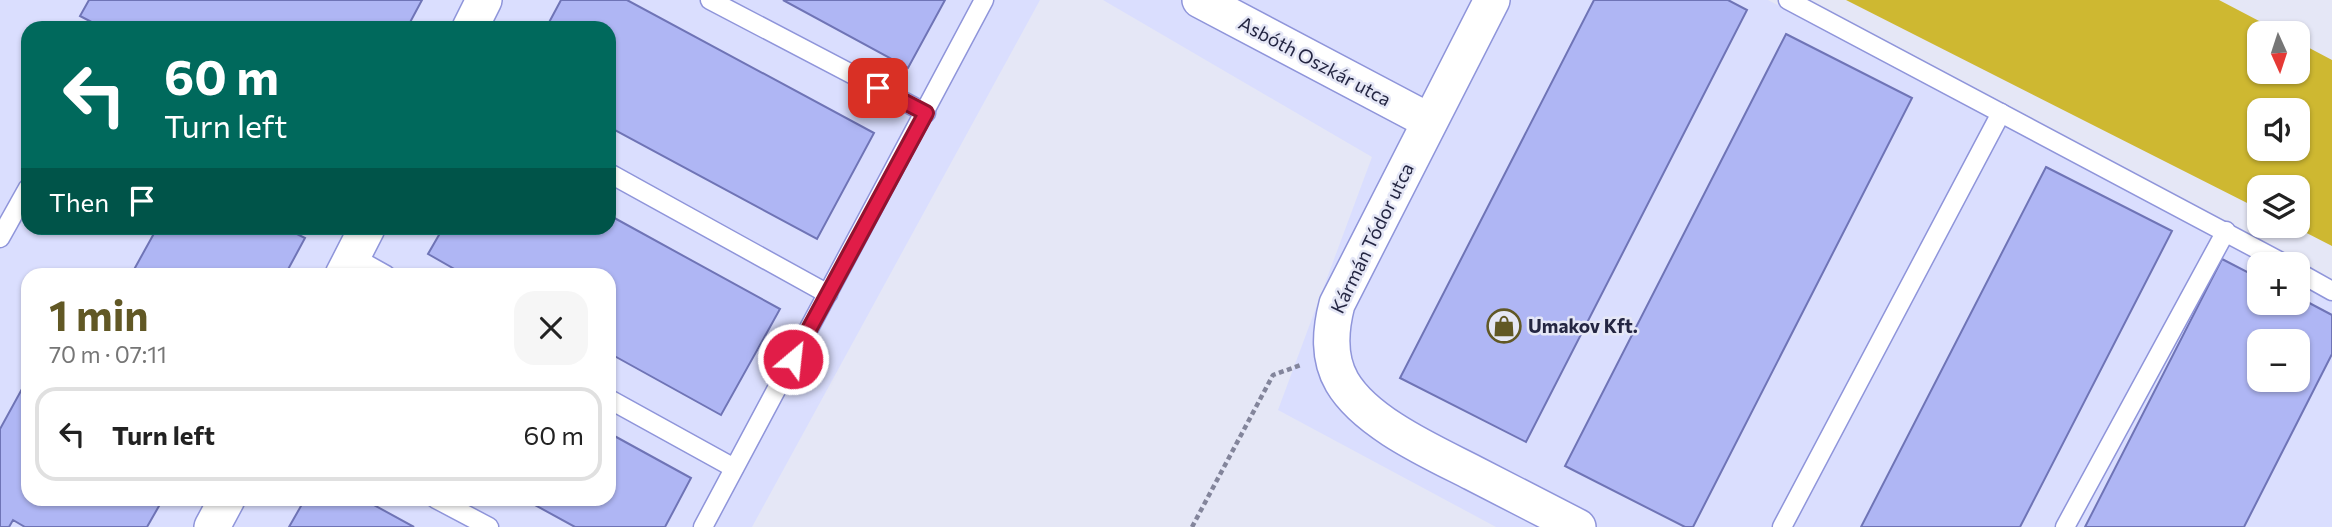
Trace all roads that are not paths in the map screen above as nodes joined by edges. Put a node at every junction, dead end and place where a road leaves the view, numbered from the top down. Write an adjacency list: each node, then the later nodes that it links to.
1 (484, 0): 7 (street)
2 (710, 0): 8 (lane)
3 (984, 0): 8 (lane)
4 (1200, 0): 10 (street, Asbóth Oszkár utca)
5 (1493, 0): 10 (street, Kármán Tódor utca)
6 (1788, 0): 9 (lane)
7 (474, 21)
8 (926, 113): 20 (lane)
9 (2001, 113): 13 (lane); 29 (lane)
10 (1429, 121): 28 (street, Kármán Tódor utca)
11 (616, 177): 20 (lane)
12 (21, 200): 14 (lane)
13 (2226, 231): 15 (lane); 30 (lane)
14 (0, 238)
15 (2264, 252)
16 (354, 253): 17 (lane)
17 (376, 268)
18 (2310, 279): 19 (lane)
19 (2332, 291)
20 (828, 294): 22 (lane)
21 (616, 402): 22 (lane)
22 (734, 468): 27 (lane)
23 (223, 506): 25 (street)
24 (449, 506): 26 (lane)
25 (212, 527)
26 (489, 527)
27 (703, 527)
28 (1578, 527)
29 (1782, 527)
30 (2065, 527)

